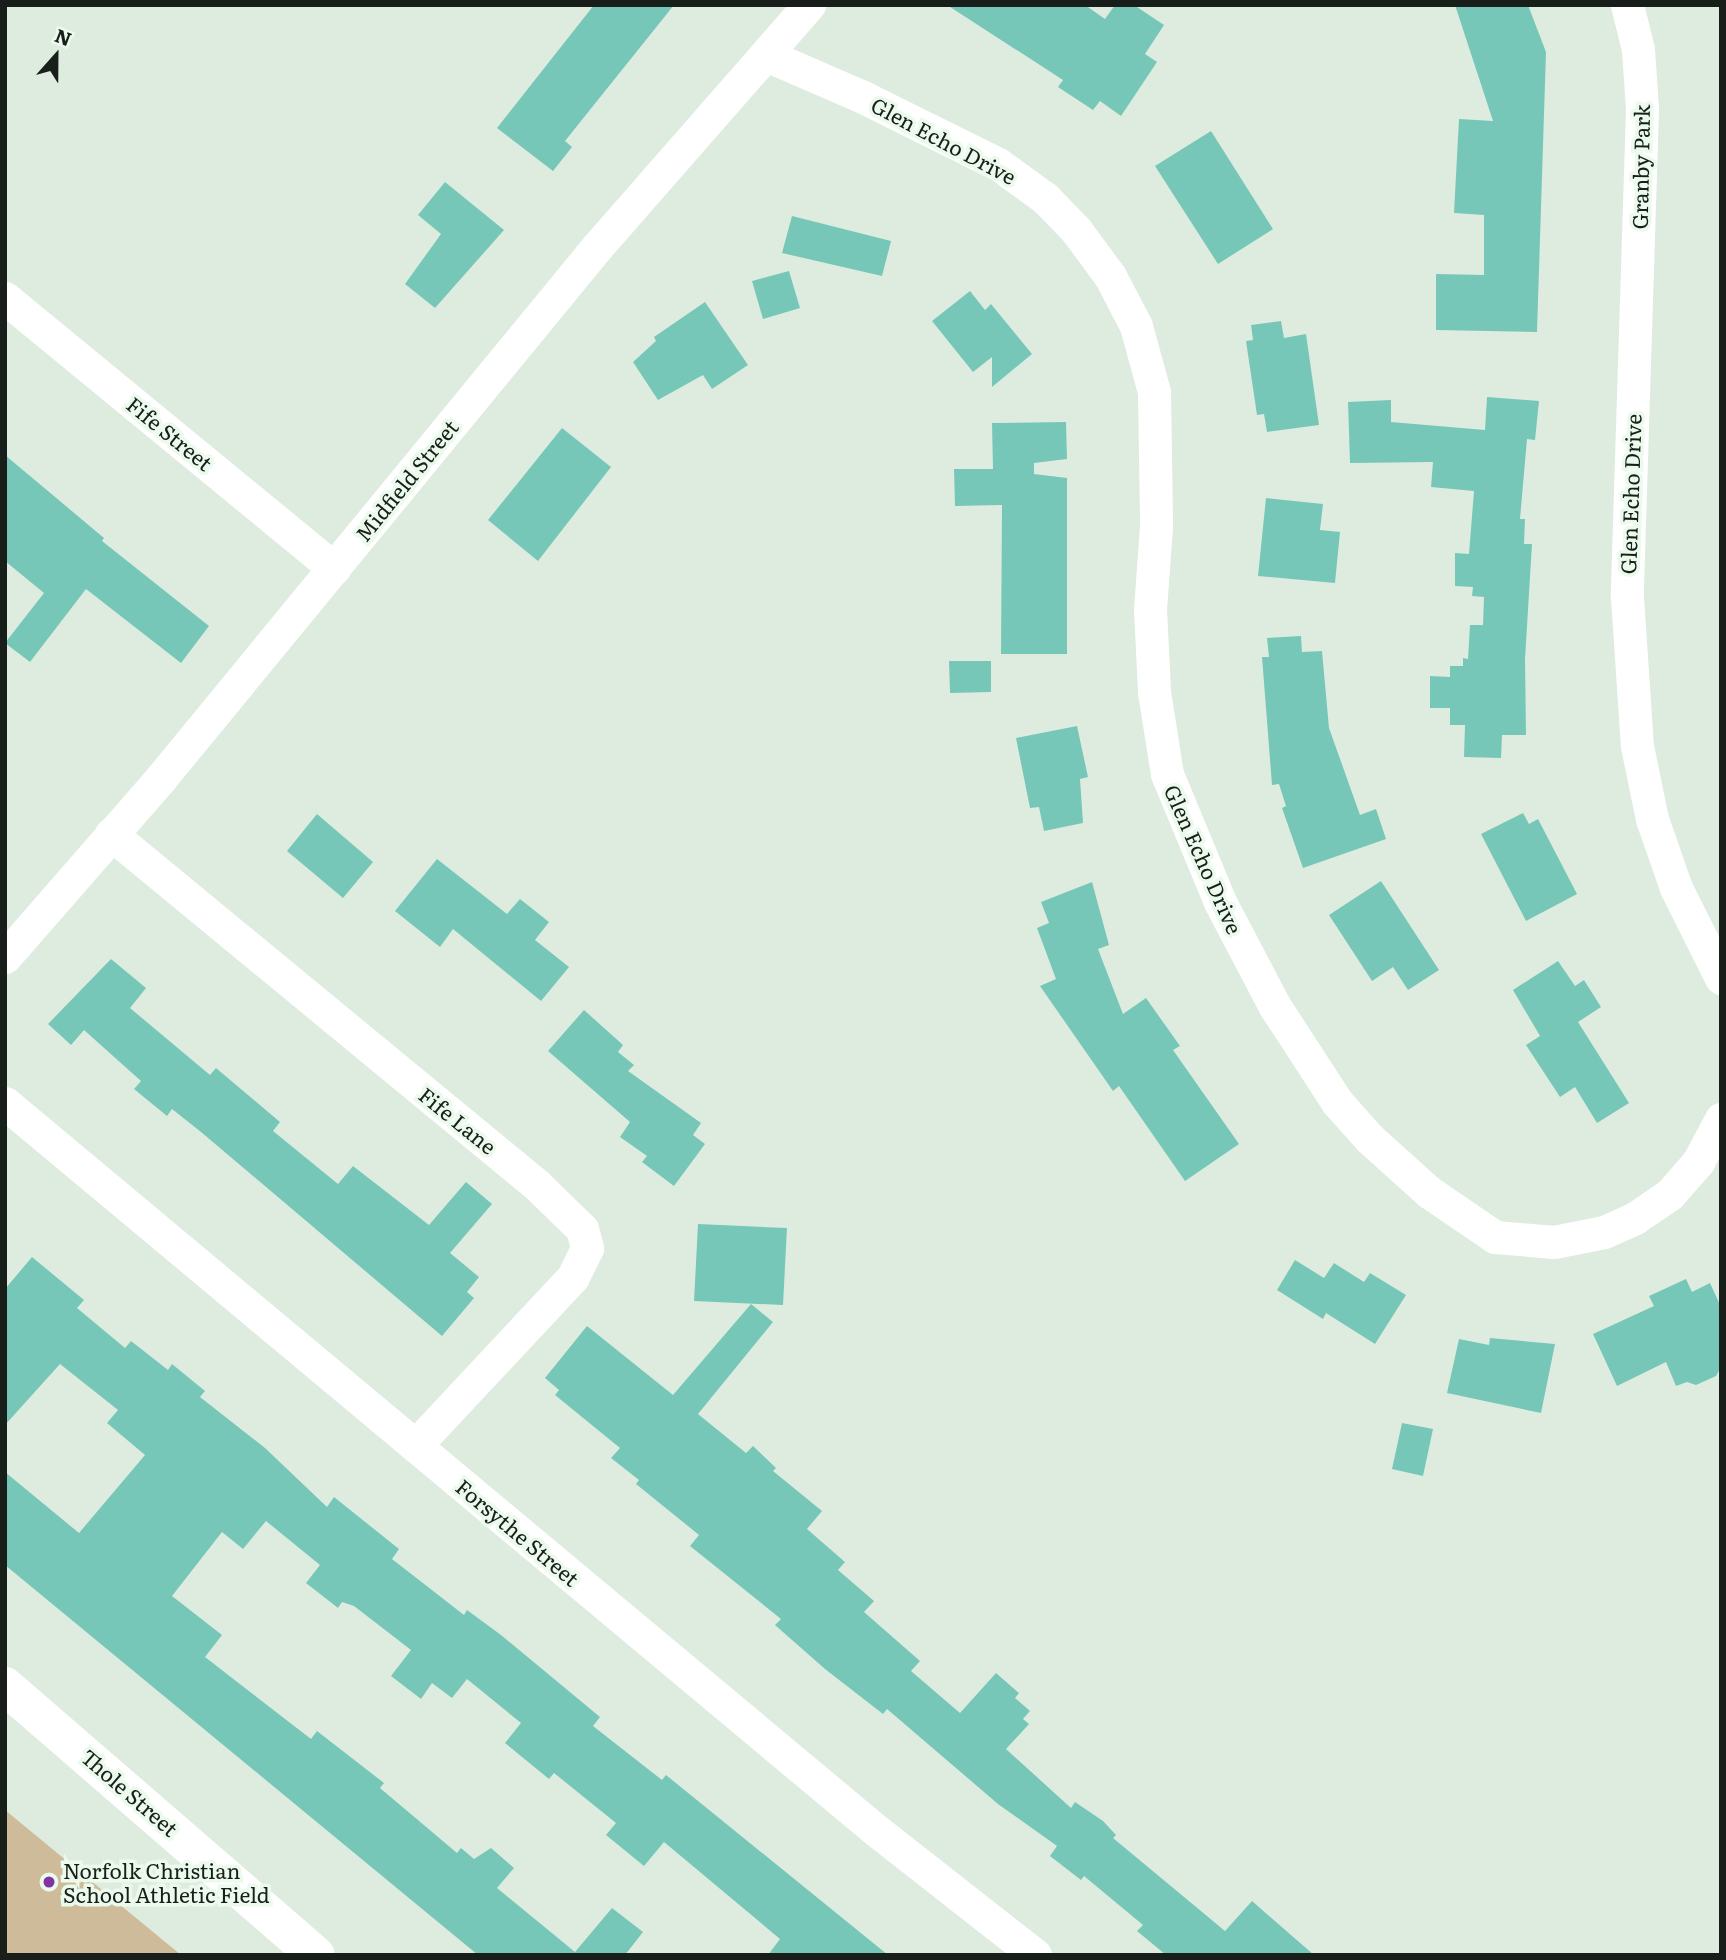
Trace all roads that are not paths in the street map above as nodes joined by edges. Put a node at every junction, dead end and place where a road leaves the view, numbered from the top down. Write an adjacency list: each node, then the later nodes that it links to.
1 (809, 5): 3 (street, Midfield Street)
2 (1627, 5): 5 (street, Granby Park)
3 (766, 55): 6 (street, Midfield Street); 11 (street, Glen Echo Drive)
4 (5, 298): 6 (street, Fife Street)
5 (1635, 330): 9 (street, Glen Echo Drive)
6 (334, 568): 7 (street, Midfield Street)
7 (111, 834): 8 (street, Midfield Street); 12 (street, Fife Lane)
8 (5, 957)
9 (1721, 978)
10 (5, 1103): 12 (street, Forsythe Street)
11 (1721, 1119)
12 (415, 1446): 15 (street, Forsythe Street)
13 (5, 1686): 14 (street, Thole Street)
14 (316, 1955)
15 (1035, 1955)

